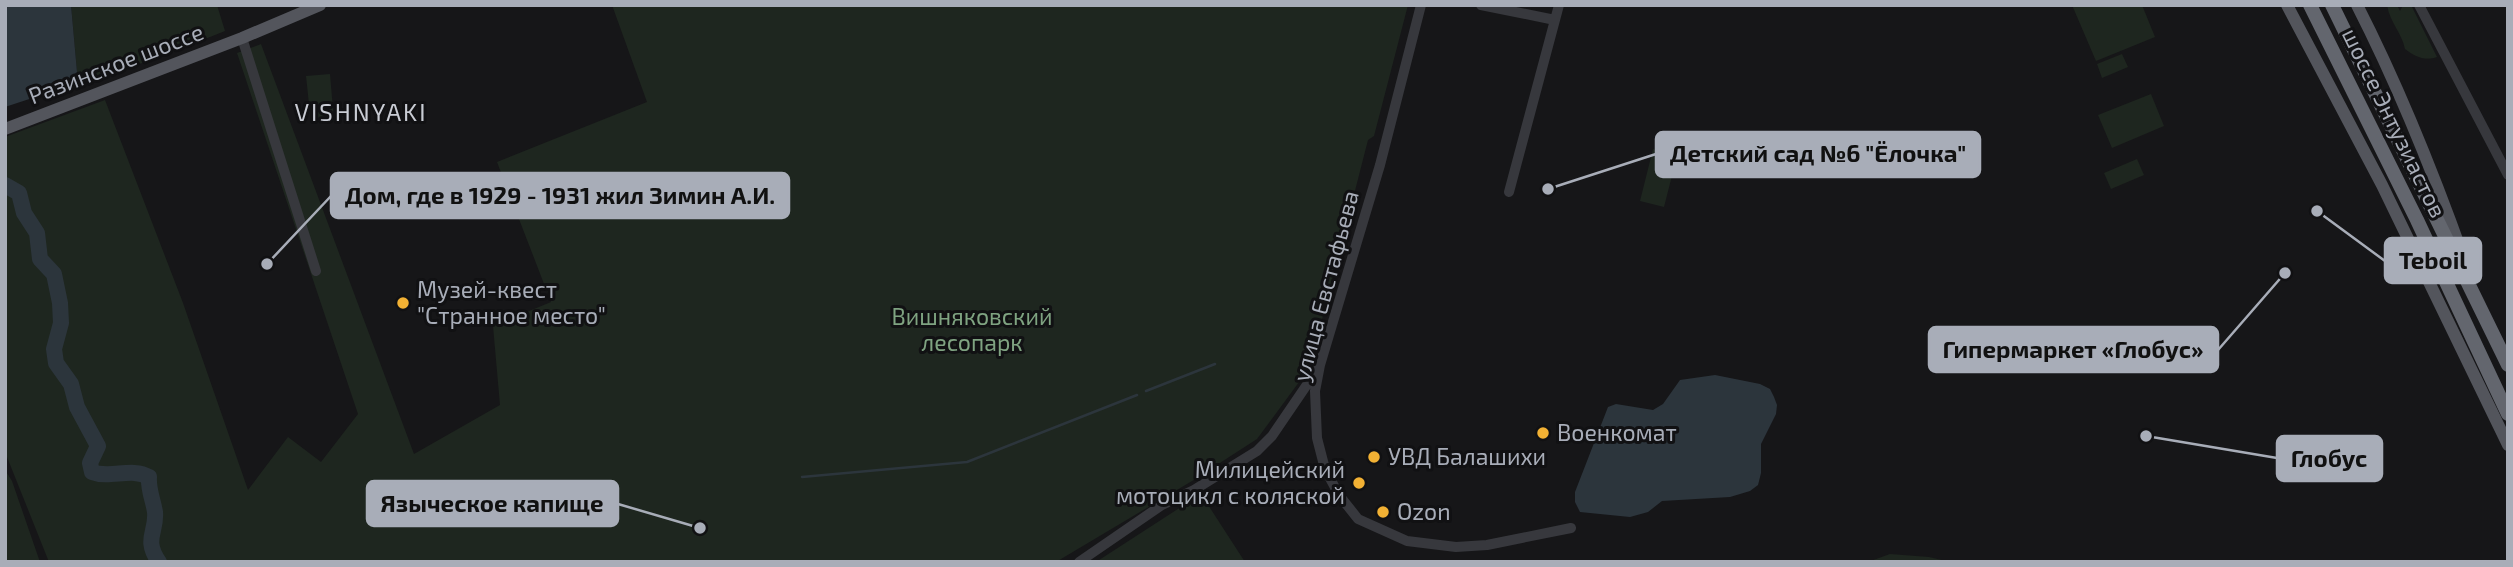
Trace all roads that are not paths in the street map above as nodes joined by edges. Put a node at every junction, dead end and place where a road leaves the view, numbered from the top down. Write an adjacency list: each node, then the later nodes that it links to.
1 (320, 5): 11 (main road, Разинское шоссе)
2 (1421, 5): 18 (street, улица Евстафьева)
3 (1481, 5): 10 (street)
4 (1559, 5): 10 (street)
5 (2287, 5): 20 (main road)
6 (2310, 5): 16 (highway, шоссе Энтузиастов)
7 (2332, 5): 17 (highway, шоссе Энтузиастов)
8 (2357, 5): 17 (main road)
9 (2419, 5): 13 (street)
10 (1555, 20): 14 (street)
11 (242, 38): 12 (main road, Разинское шоссе); 15 (street)
12 (5, 129)
13 (2508, 175)
14 (1509, 192)
15 (316, 271)
16 (2441, 272): 20 (main road); 21 (highway, шоссе Энтузиастов)
17 (2485, 319): 19 (highway, шоссе Энтузиастов)
18 (1320, 365): 23 (street, улица Евстафьева); 24 (street)
19 (2508, 365)
20 (2479, 386): 22 (main road)
21 (2508, 414)
22 (2508, 445)
23 (1571, 527)
24 (1079, 562)

